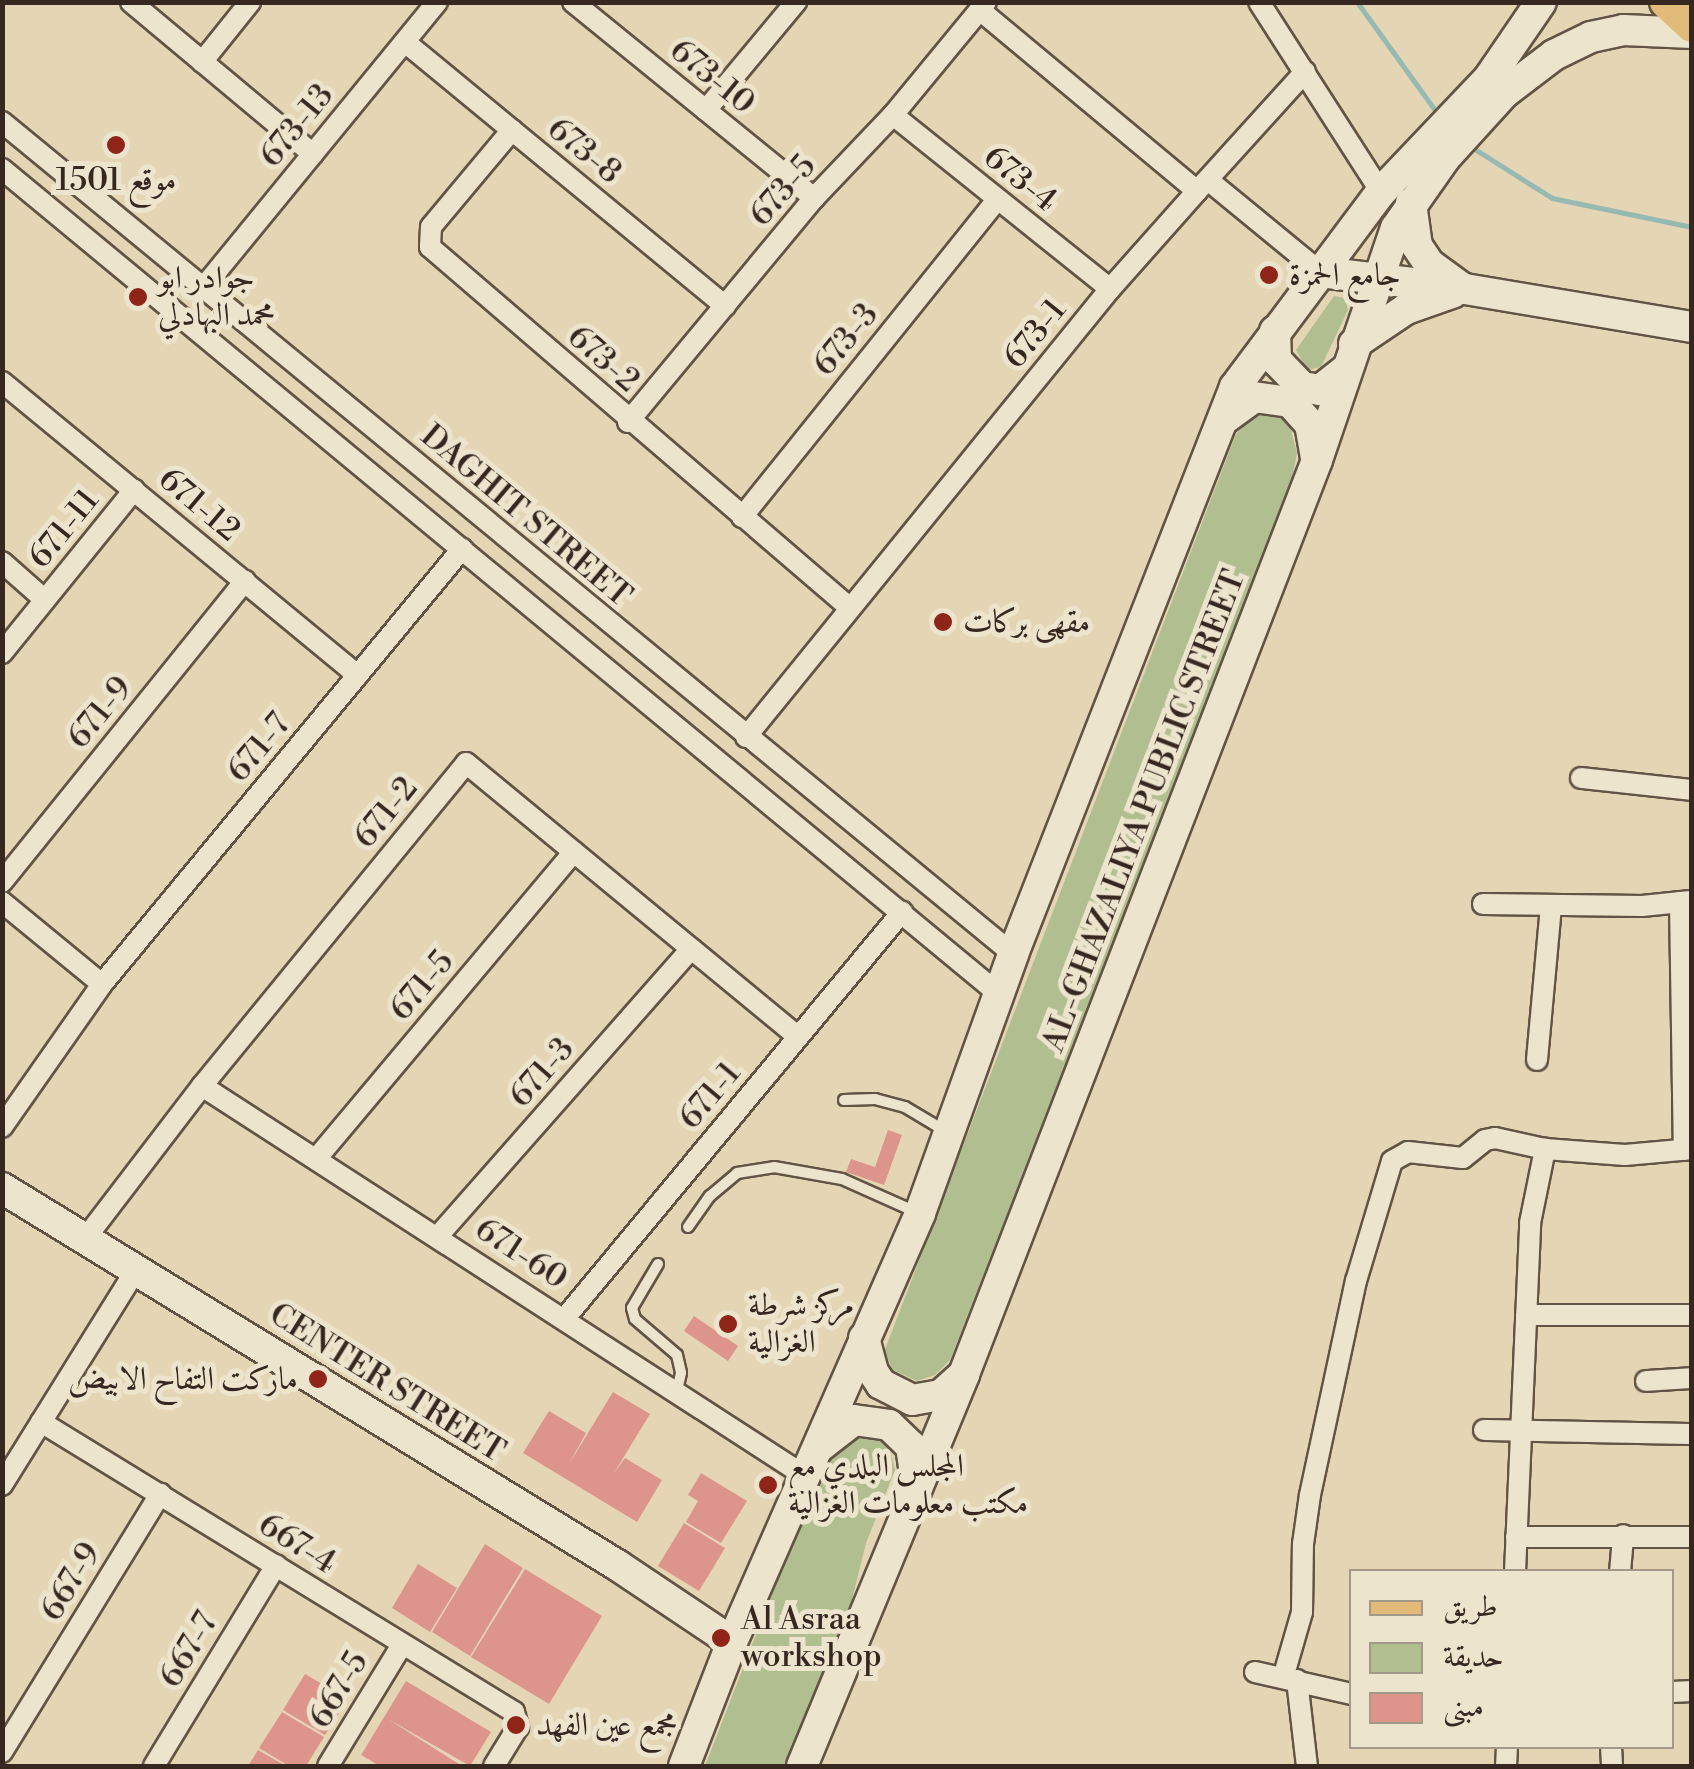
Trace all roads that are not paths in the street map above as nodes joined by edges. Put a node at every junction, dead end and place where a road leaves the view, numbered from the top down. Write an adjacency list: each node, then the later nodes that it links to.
1 (131, 2): 14 (street)
2 (250, 2): 14 (street)
3 (437, 2): 13 (street, 673-13)
4 (573, 2): 11 (street, 673-10)
5 (610, 2): 11 (street)
6 (796, 2): 16 (street)
7 (1259, 2): 15 (street)
8 (1541, 2): 23 (main road)
9 (1666, 2): 12 (main road)
10 (983, 6): 17 (street, 673-5); 22 (street)
11 (595, 20): 16 (street, 673-10)
12 (1692, 30): 26 (main road, AL-GHAZALIYA PUBLIC STREET)
13 (405, 42): 19 (street, 673-8); 20 (street, 673-13)
14 (202, 62): 20 (street)
15 (1305, 72): 22 (street, 673-1); 23 (street)
16 (706, 110): 24 (street, 673-10)
17 (893, 114): 24 (street, 673-5); 25 (street, 673-4)
18 (2, 122): 29 (street, DAGHIT STREET)
19 (512, 130): 32 (street, 673-8); 37 (street, 673-2)
20 (313, 154): 29 (street, 673-13)
21 (2, 169): 42 (street, DAGHIT STREET)
22 (1202, 186): 27 (street); 30 (street, 673-1)
23 (1381, 192): 27 (main road)
24 (814, 198): 32 (street, 673-5)
25 (997, 200): 30 (street, 673-4); 41 (street, 673-3)
26 (1411, 203): 28 (main road, AL-GHAZALIYA PUBLIC STREET); 31 (main road)
27 (1320, 272): 28 (main road); 34 (main road)
28 (1376, 282): 31 (main road); 35 (main road, AL-GHAZALIYA PUBLIC STREET)
29 (203, 288): 47 (street, DAGHIT STREET)
30 (1110, 289): 46 (street, 673-1)
31 (1465, 289): 33 (main road); 35 (main road)
32 (725, 306): 37 (street, 673-5)
33 (1692, 327)
34 (1275, 331): 35 (main road); 38 (main road)
35 (1350, 357): 39 (main road, AL-GHAZALIYA PUBLIC STREET)
36 (2, 382): 40 (street, 671-12)
37 (628, 422): 41 (street, 673-2)
38 (1219, 424): 39 (main road); 62 (main road)
39 (1316, 460): 85 (main road, AL-GHAZALIYA PUBLIC STREET)
40 (134, 490): 44 (street, 671-12); 45 (street, 671-11)
41 (742, 518): 46 (street, 673-2)
42 (462, 549): 49 (street, 671-7); 50 (street, DAGHIT STREET)
43 (2, 562): 45 (street)
44 (244, 581): 49 (street, 671-12); 55 (street, 671-9)
45 (46, 600): 48 (street, 671-11)
46 (850, 608): 51 (street, 673-1)
47 (638, 648): 50 (street); 51 (street, DAGHIT STREET)
48 (2, 653)
49 (358, 674): 63 (street, 671-7)
50 (615, 676): 60 (street, DAGHIT STREET)
51 (746, 737): 62 (street, DAGHIT STREET)
52 (1581, 778): 53 (street)
53 (1692, 790)
54 (574, 852): 61 (street, 671-2); 67 (street, 671-2); 73 (street, 671-5)
55 (2, 882)
56 (1686, 901): 59 (street); 72 (street)
57 (2, 902): 63 (street)
58 (1483, 904): 59 (street)
59 (1551, 907): 66 (street)
60 (902, 912): 64 (street, DAGHIT STREET); 65 (street, 671-1)
61 (692, 950): 65 (street, 671-2); 77 (street, 671-3)
62 (1012, 954): 64 (main road)
63 (102, 984): 69 (street, 671-7)
64 (999, 994): 70 (main road)
65 (798, 1037): 83 (street, 671-1)
66 (1536, 1060)
67 (202, 1086): 73 (street, 671-60); 78 (street, 671-2)
68 (844, 1100): 70 (lane)
69 (2, 1127)
70 (948, 1132): 75 (main road)
71 (1545, 1149): 72 (street); 81 (street); 106 (street)
72 (1688, 1150)
73 (316, 1159): 77 (street, 671-60)
74 (3, 1190): 78 (main road, CENTER STREET)
75 (920, 1213): 76 (lane); 84 (main road)
76 (688, 1227)
77 (438, 1236): 83 (street, 671-60)
78 (85, 1238): 80 (main road, CENTER STREET)
79 (658, 1264): 88 (lane)
80 (136, 1270): 89 (street); 103 (main road, CENTER STREET)
81 (1526, 1315): 82 (street); 91 (street)
82 (1692, 1315)
83 (565, 1318): 88 (street, 671-60)
84 (864, 1338): 85 (main road); 93 (main road)
85 (964, 1374): 95 (main road, AL-GHAZALIYA PUBLIC STREET)
86 (1692, 1378): 87 (street)
87 (1646, 1381)
88 (677, 1390): 93 (street, 671-60)
89 (41, 1422): 94 (street); 96 (street, 667-4)
90 (1484, 1430): 91 (street)
91 (1521, 1434): 92 (street); 98 (street)
92 (1692, 1434)
93 (810, 1464): 95 (main road); 103 (main road)
94 (2, 1484)
95 (917, 1491): 113 (main road, AL-GHAZALIYA PUBLIC STREET)
96 (160, 1494): 100 (street, 667-4); 108 (street, 667-9)
97 (1622, 1534): 98 (street); 99 (street); 102 (street)
98 (1516, 1537): 101 (street)
99 (1692, 1537)
100 (276, 1565): 104 (street, 667-4); 109 (street, 667-7)
101 (1515, 1569)
102 (1620, 1569)
103 (732, 1642): 112 (main road)
104 (402, 1645): 110 (street, 667-5); 111 (street, 667-4)
105 (1256, 1672): 106 (street)
106 (1290, 1679): 107 (street); 114 (street)
107 (1349, 1693)
108 (2, 1752)
109 (154, 1766)
110 (328, 1766)
111 (494, 1766)
112 (684, 1766)
113 (802, 1766)
114 (1308, 1766)

